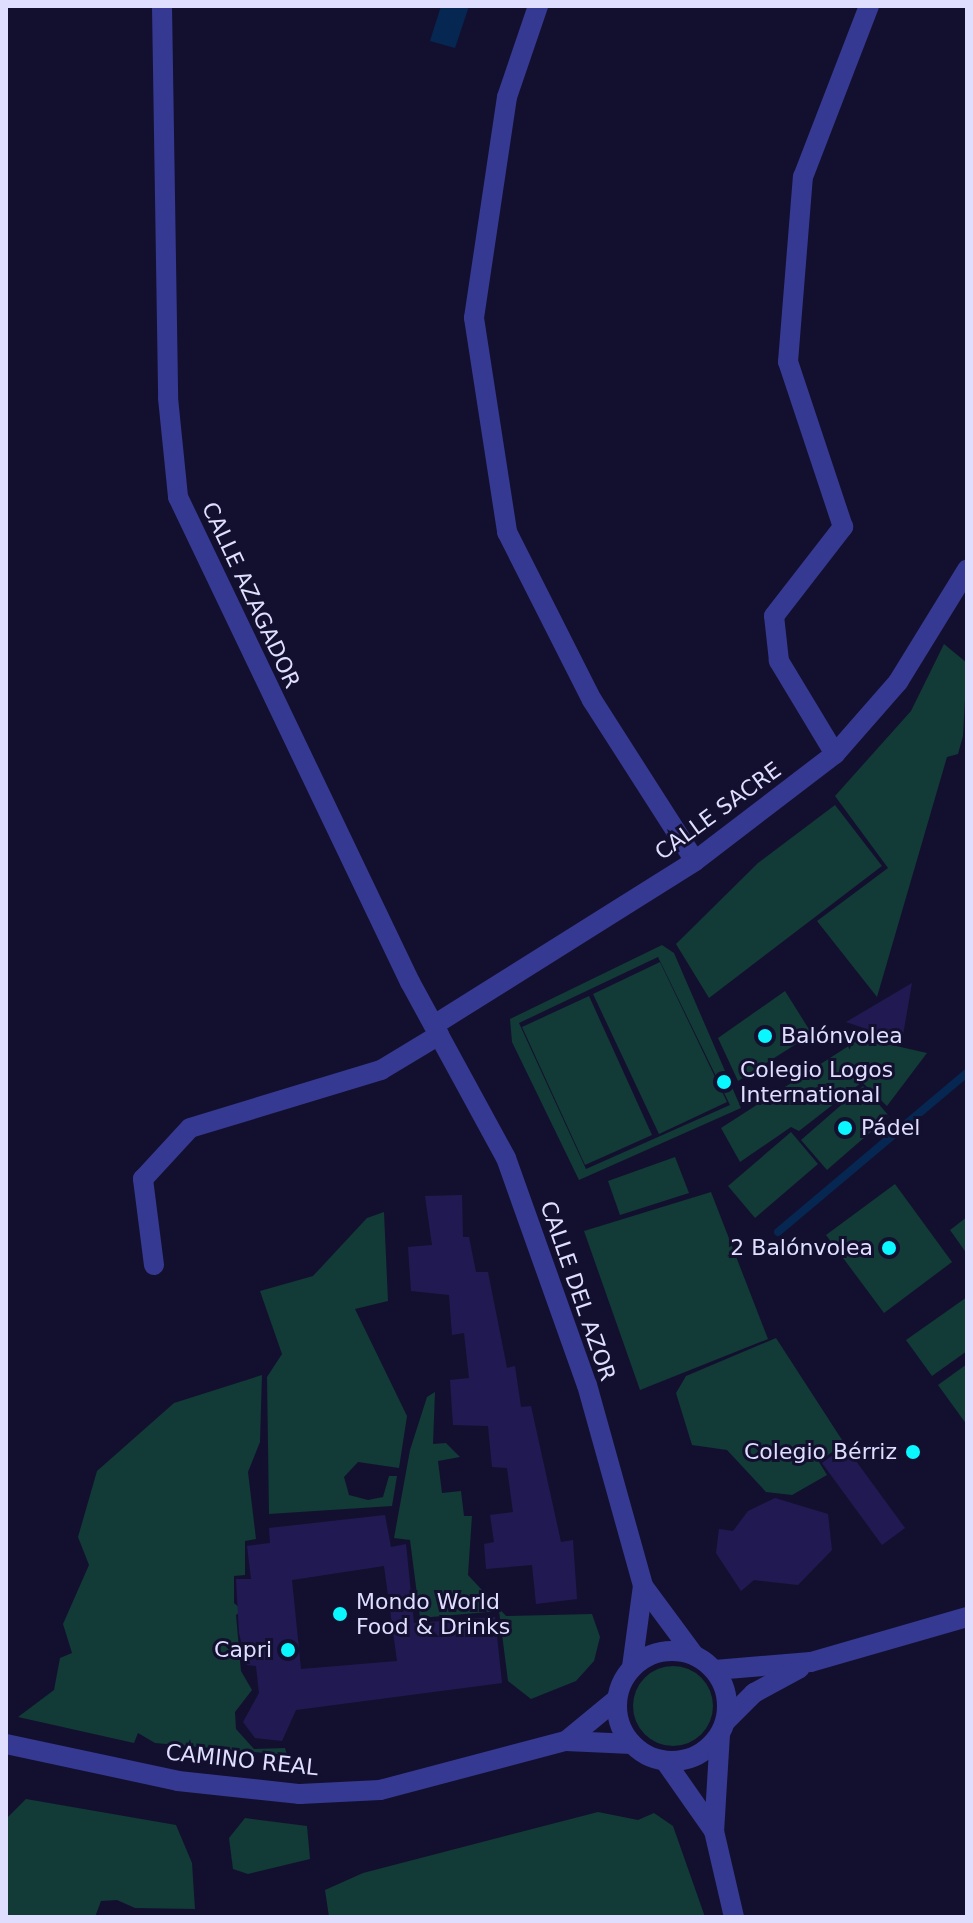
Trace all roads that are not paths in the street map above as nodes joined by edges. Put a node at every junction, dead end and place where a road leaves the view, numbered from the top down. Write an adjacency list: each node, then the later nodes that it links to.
1 (162, 6): 7 (street, CALLE AZAGADOR)
2 (538, 6): 6 (street)
3 (869, 6): 5 (street)
4 (967, 570): 5 (street, CALLE SACRE)
5 (835, 754): 6 (street, CALLE SACRE)
6 (695, 861): 7 (street, CALLE SACRE)
7 (436, 1030): 8 (street, CALLE SACRE); 9 (street, CALLE DEL AZOR)
8 (154, 1265)
9 (643, 1586): 11 (street, CALLE DEL AZOR); 13 (street, CALLE DEL AZOR)
10 (967, 1617): 12 (street)
11 (694, 1655): 13 (street); 14 (street)
12 (811, 1662): 14 (street); 16 (street)
13 (632, 1667): 15 (street)
14 (715, 1670): 16 (street)
15 (617, 1699): 17 (street, CAMINO REAL); 19 (street)
16 (723, 1727): 20 (street); 21 (street)
17 (566, 1741): 18 (street, CAMINO REAL); 19 (street, CAMINO REAL)
18 (6, 1744)
19 (632, 1744): 20 (street)
20 (665, 1761): 21 (street)
21 (714, 1831): 22 (street)
22 (734, 1917)

